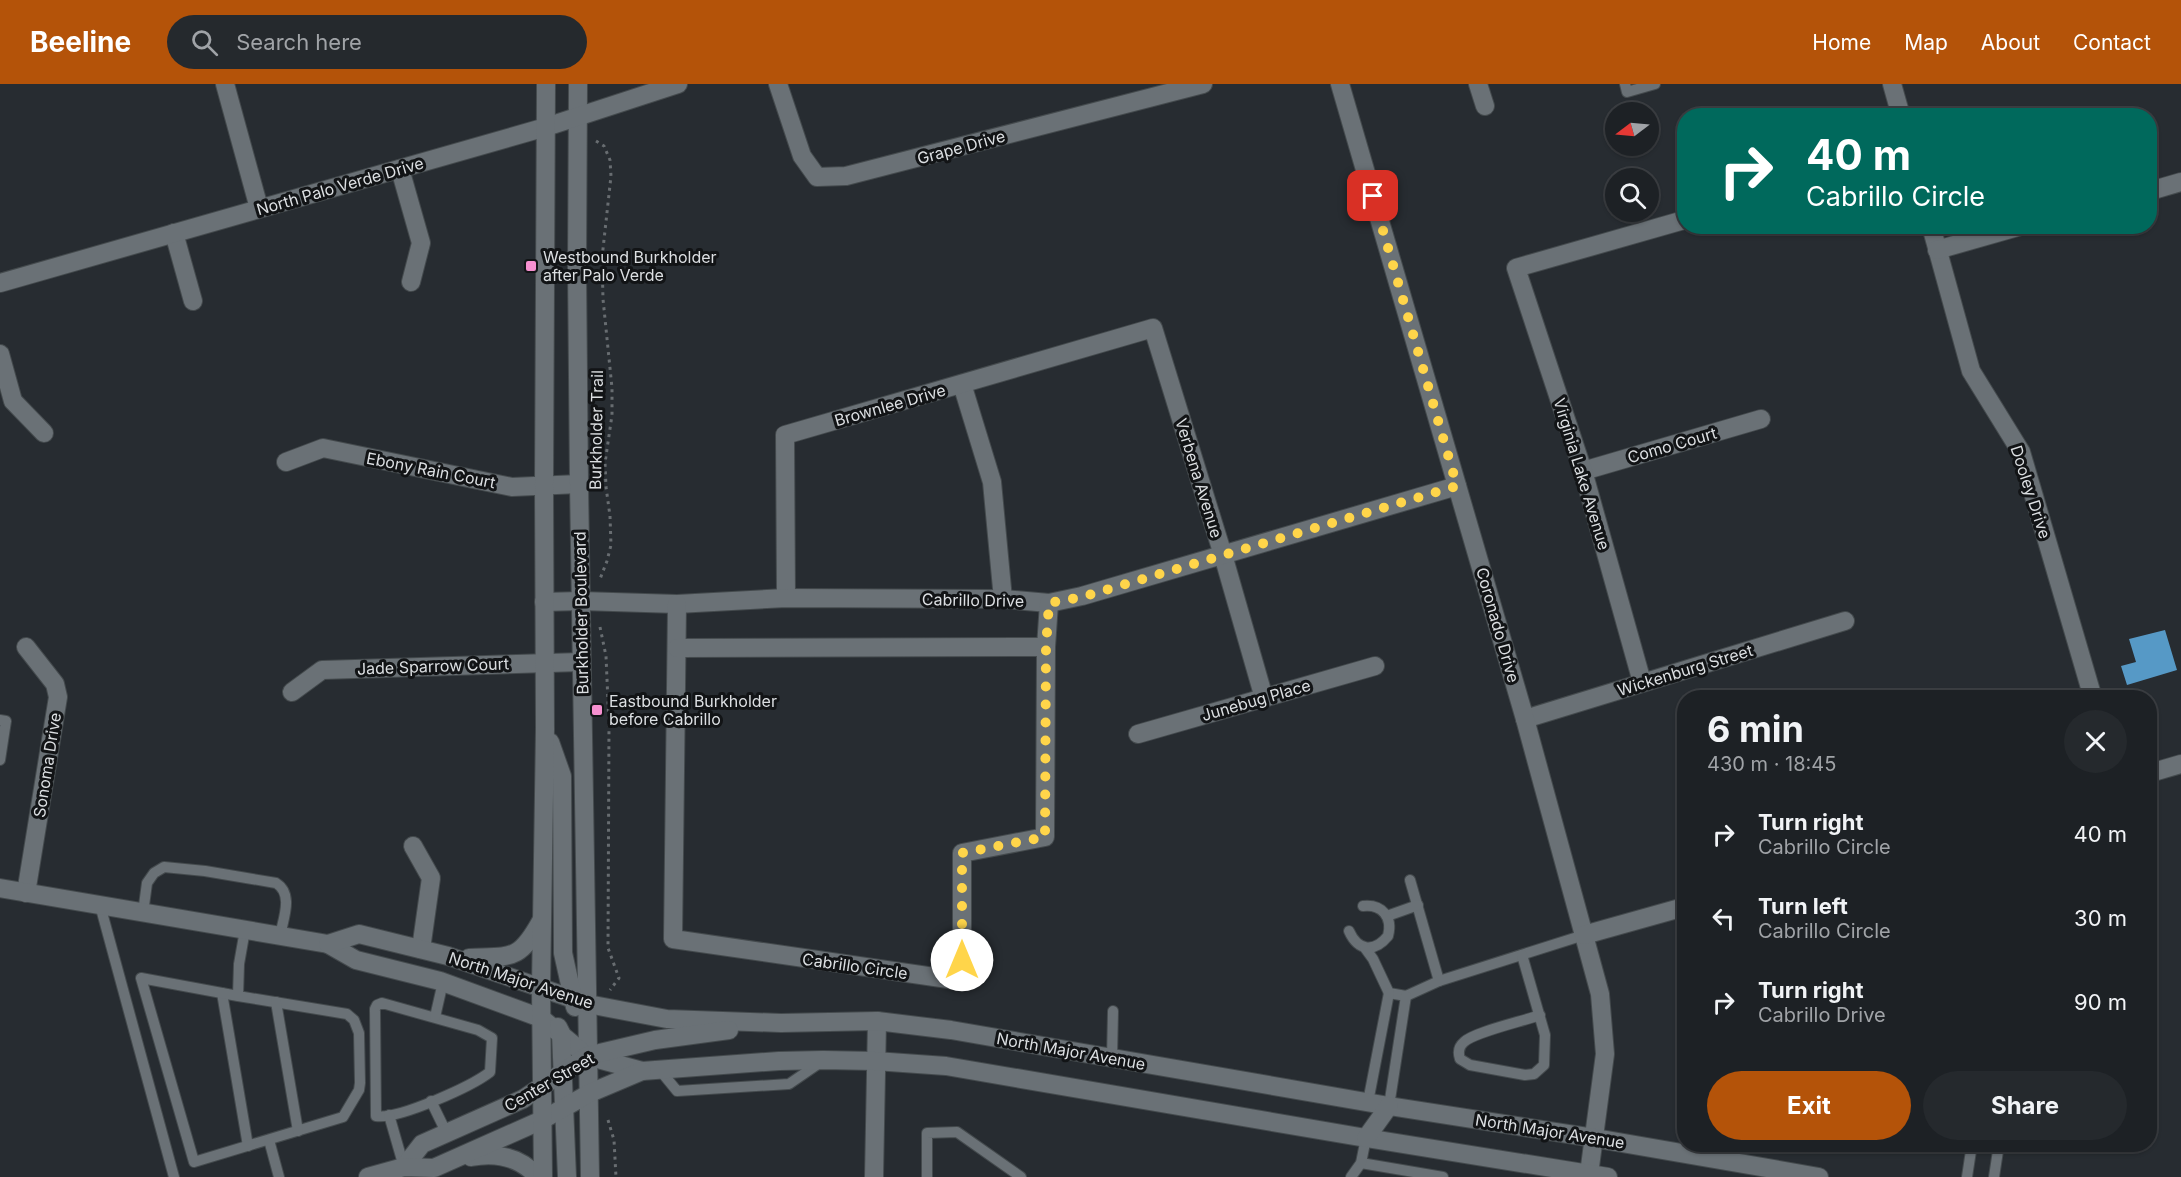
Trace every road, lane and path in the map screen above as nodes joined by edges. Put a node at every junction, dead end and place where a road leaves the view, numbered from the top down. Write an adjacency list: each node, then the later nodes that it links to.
1 (225, 84): 20 (street)
2 (546, 84): 15 (street)
3 (578, 84): 14 (street, Burkholder Boulevard)
4 (678, 84): 14 (street, North Palo Verde Drive)
5 (778, 84): 6 (street, Grape Drive)
6 (1203, 84)
7 (1340, 84): 38 (street, Coronado Drive)
8 (1478, 84): 12 (street)
9 (1625, 84): 10 (lane)
10 (1655, 84)
11 (1892, 84): 13 (street)
12 (1485, 106)
13 (1899, 108)
14 (578, 116): 15 (street, North Palo Verde Drive); 36 (street, Burkholder Boulevard)
15 (546, 127): 17 (street, North Palo Verde Drive); 37 (street)
16 (596, 141): 40 (path, Burkholder Trail)
17 (400, 169): 20 (street, North Palo Verde Drive); 27 (street)
18 (2181, 182): 19 (street)
19 (2157, 189)
20 (259, 208): 22 (street, North Palo Verde Drive)
21 (1677, 222): 35 (street, Virginia Lake Avenue)
22 (174, 232): 26 (street, North Palo Verde Drive); 28 (street)
23 (1933, 234): 25 (street, Dooley Drive)
24 (1993, 234): 25 (street)
25 (1938, 250): 56 (street, Dooley Drive)
26 (0, 282)
27 (411, 282)
28 (193, 301)
29 (1153, 328): 31 (street, Brownlee Drive); 39 (street, Verbena Avenue)
30 (0, 354): 33 (street)
31 (962, 384): 41 (street, Brownlee Drive); 42 (street)
32 (1761, 419): 35 (street, Como Court)
33 (44, 433)
34 (286, 462): 37 (street, Ebony Rain Court)
35 (1583, 471): 55 (street, Virginia Lake Avenue)
36 (579, 484): 37 (street, Ebony Rain Court); 43 (street, Burkholder Boulevard)
37 (544, 485): 44 (street)
38 (1457, 486): 39 (street, Cabrillo Drive); 59 (street, Coronado Drive)
39 (1223, 555): 45 (street, Cabrillo Drive); 58 (street, Verbena Avenue)
40 (600, 579)
41 (786, 598): 42 (street, Cabrillo Drive); 46 (street, Cabrillo Drive)
42 (1003, 599): 45 (street, Cabrillo Drive)
43 (581, 601): 44 (street, Cabrillo Drive); 46 (street, Cabrillo Drive); 53 (street, Burkholder Boulevard)
44 (544, 602): 52 (street)
45 (1049, 603): 50 (street, Cabrillo Circle)
46 (677, 604): 51 (street, Cabrillo Circle)
47 (1845, 621): 55 (street, Wickenburg Street)
48 (600, 625): 89 (path)
49 (26, 647): 69 (street, Sonoma Drive)
50 (1046, 647): 51 (street); 51 (street, Cabrillo Circle)
51 (677, 648)
52 (545, 662): 53 (street, Jade Sparrow Court); 57 (street, Jade Sparrow Court); 61 (street)
53 (581, 662): 94 (street, Burkholder Boulevard)
54 (1374, 666): 58 (street, Junebug Place)
55 (1642, 682): 59 (street, Wickenburg Street)
56 (2091, 690)
57 (292, 692)
58 (1264, 698): 62 (street, Junebug Place)
59 (1525, 719): 79 (street, Coronado Drive)
60 (0, 720): 63 (lane)
61 (545, 729): 76 (street); 94 (street)
62 (1138, 734)
63 (0, 760)
64 (2181, 764): 65 (street)
65 (2157, 771)
66 (413, 846): 83 (street)
67 (1410, 879): 72 (lane)
68 (0, 888): 69 (street, North Major Avenue)
69 (26, 893): 70 (street, North Major Avenue)
70 (100, 905): 74 (street, North Major Avenue); 131 (lane)
71 (1363, 906): 75 (lane)
72 (1418, 906): 75 (lane); 86 (lane)
73 (1677, 909): 79 (street)
74 (143, 913): 77 (street, North Major Avenue); 80 (lane)
75 (1387, 916): 82 (lane)
76 (542, 919): 85 (street); 88 (street)
77 (245, 930): 80 (street, North Major Avenue); 92 (lane)
78 (1349, 931): 82 (lane)
79 (1584, 935): 84 (lane); 122 (street, Coronado Drive)
80 (280, 936): 81 (street, North Major Avenue)
81 (328, 944): 83 (street, North Major Avenue); 87 (street, North Major Avenue)
82 (1365, 948): 91 (lane)
83 (421, 949): 85 (street, North Major Avenue)
84 (1522, 955): 86 (lane); 97 (lane)
85 (456, 959): 88 (street, North Major Avenue)
86 (1439, 981): 93 (lane)
87 (443, 982): 98 (lane); 99 (street, North Major Avenue)
88 (541, 988): 94 (street, North Major Avenue); 99 (street); 102 (street)
89 (609, 991)
90 (222, 993): 92 (lane); 124 (lane); 124 (lane)
91 (1389, 993): 93 (lane); 103 (lane)
92 (238, 996): 95 (lane)
93 (1406, 996): 104 (lane)
94 (580, 1001): 101 (street, North Major Avenue); 105 (street, Burkholder Boulevard)
95 (276, 1002): 119 (lane); 119 (lane)
96 (1113, 1011): 106 (lane)
97 (1540, 1015): 97 (lane)
98 (435, 1017): 112 (lane); 117 (lane)
99 (541, 1018): 102 (street, North Major Avenue); 110 (street)
100 (877, 1020): 101 (street, North Major Avenue); 106 (street, North Major Avenue); 107 (street)
101 (781, 1023): 105 (street, Center Street)
102 (561, 1033): 105 (street, North Major Avenue); 109 (street)
103 (1380, 1039): 104 (lane); 113 (lane)
104 (1399, 1041): 114 (lane)
105 (587, 1056): 108 (street, North Major Avenue); 109 (street, Center Street); 111 (street, Burkholder Boulevard)
106 (1112, 1058): 113 (street, North Major Avenue)
107 (875, 1061): 108 (street, North Major Avenue); 121 (street, North Major Avenue); 139 (street)
108 (650, 1070): 111 (street, Center Street)
109 (563, 1073): 110 (street, Center Street); 115 (street)
110 (542, 1087): 118 (street); 120 (street, Center Street)
111 (590, 1093): 115 (street, Center Street); 137 (street, Burkholder Boulevard)
112 (431, 1101): 117 (lane); 120 (lane)
113 (1368, 1102): 114 (street, North Major Avenue); 121 (street)
114 (1389, 1106): 121 (street); 122 (street, North Major Avenue)
115 (564, 1107): 118 (street, Center Street); 136 (street)
116 (607, 1113): 138 (path)
117 (389, 1115): 129 (lane)
118 (542, 1119): 127 (street, Center Street); 135 (street)
119 (298, 1131): 123 (lane)
120 (447, 1134): 129 (street, Center Street)
121 (1366, 1138): 128 (lane); 130 (street, North Major Avenue)
122 (1594, 1138): 130 (street, Coronado Drive); 145 (street, North Major Avenue)
123 (269, 1140): 124 (lane); 132 (lane)
124 (248, 1146)
125 (1971, 1152): 146 (lane)
126 (1998, 1152): 147 (lane)
127 (458, 1159): 129 (street, Center Street); 134 (street)
128 (1361, 1163): 142 (lane); 143 (lane)
129 (404, 1167): 133 (street, Center Street)
130 (1589, 1174): 144 (street, North Major Avenue)
131 (174, 1177)
132 (279, 1177)
133 (368, 1177)
134 (538, 1177)
135 (543, 1177)
136 (567, 1177)
137 (590, 1177)
138 (616, 1177)
139 (874, 1177)
140 (927, 1177): 141 (lane)
141 (1022, 1177)
142 (1352, 1177)
143 (1443, 1177)
144 (1608, 1177)
145 (1819, 1177)
146 (1967, 1177)
147 (1994, 1177)

